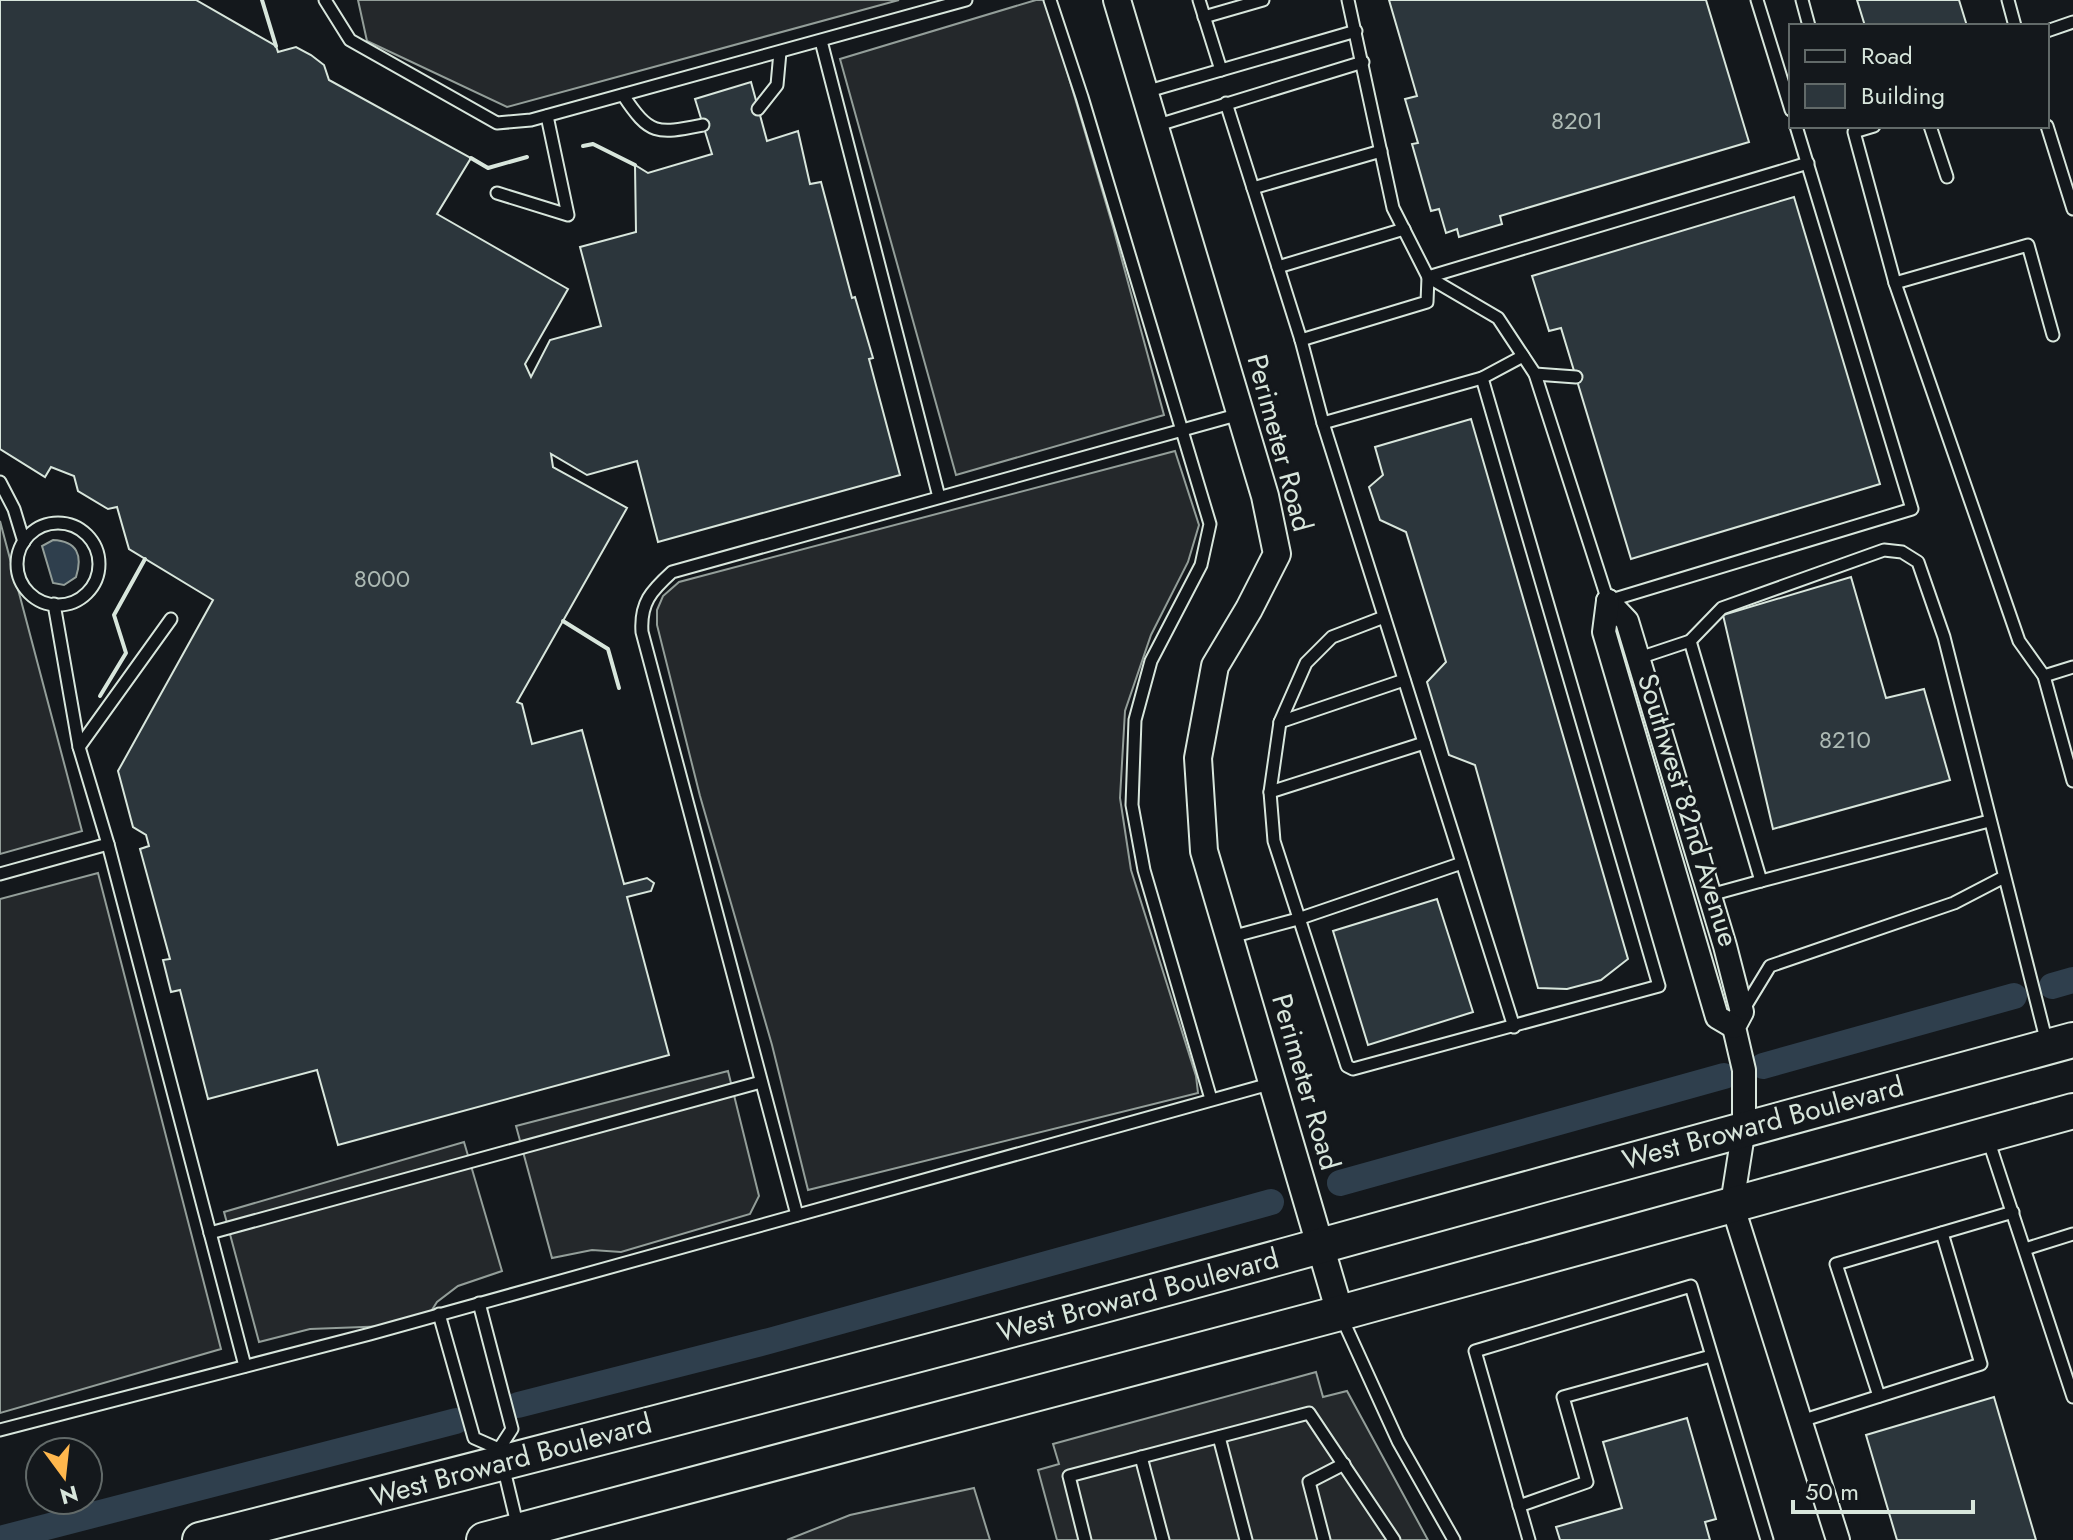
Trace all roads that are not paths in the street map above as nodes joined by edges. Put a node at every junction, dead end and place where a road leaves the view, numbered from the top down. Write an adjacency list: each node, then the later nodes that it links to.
1 (325, 0): 26 (lane)
2 (966, 0): 17 (lane)
3 (1050, 0): 51 (lane)
4 (1117, 0): 21 (street, Perimeter Road)
5 (1199, 0): 11 (lane)
6 (1263, 0): 11 (lane)
7 (1348, 0): 16 (lane)
8 (1757, 0): 24 (lane)
9 (1802, 0): 13 (lane)
10 (2008, 0): 14 (lane)
11 (1204, 17): 20 (lane)
12 (2073, 22): 15 (lane)
13 (1808, 24)
14 (2014, 24)
15 (2049, 30)
16 (1356, 31): 19 (lane); 20 (lane)
17 (821, 41): 18 (lane); 53 (lane)
18 (780, 52): 22 (lane); 25 (lane)
19 (1363, 62): 23 (lane); 33 (lane)
20 (1221, 70): 21 (lane)
21 (1145, 92): 28 (street, Perimeter Road)
22 (623, 95): 26 (lane); 27 (lane)
23 (1226, 103): 28 (lane); 36 (lane)
24 (1789, 104)
25 (758, 109)
26 (547, 116): 37 (lane)
27 (703, 125)
28 (1155, 126): 49 (street, Perimeter Road)
29 (1797, 128): 34 (lane)
30 (1931, 128): 35 (lane)
31 (2048, 128): 38 (lane)
32 (1852, 129): 42 (lane)
33 (1381, 151): 36 (lane); 39 (lane)
34 (1808, 163): 41 (lane); 55 (lane)
35 (1947, 177)
36 (1253, 188): 40 (lane)
37 (497, 193)
38 (2073, 209)
39 (1404, 229): 40 (lane); 41 (lane)
40 (1278, 267): 44 (lane)
41 (1428, 277): 44 (lane); 45 (lane, Southwest 82nd Avenue)
42 (1895, 283): 43 (lane); 62 (lane)
43 (2053, 335)
44 (1301, 340): 50 (lane)
45 (1523, 356): 46 (lane, Southwest 82nd Avenue); 48 (lane)
46 (1535, 374): 47 (lane); 55 (lane, Southwest 82nd Avenue)
47 (1576, 377)
48 (1482, 378): 50 (lane); 81 (lane)
49 (1240, 414): 51 (lane); 79 (street, Perimeter Road)
50 (1323, 423): 57 (lane)
51 (1182, 430): 53 (lane); 85 (lane)
52 (0, 482): 54 (lane)
53 (939, 497): 83 (lane)
54 (24, 542): 56 (lane); 56 (lane)
55 (1608, 601): 60 (street, Southwest 82nd Avenue); 70 (street, Southwest 82nd Avenue)
56 (54, 604): 66 (lane)
57 (1384, 617): 63 (lane); 64 (lane)
58 (171, 619): 66 (lane)
59 (1690, 641): 60 (lane); 71 (lane); 76 (lane)
60 (1639, 658): 69 (street, Southwest 82nd Avenue)
61 (2073, 667): 62 (lane)
62 (2044, 676): 67 (lane)
63 (1404, 680): 64 (lane); 65 (lane)
64 (1280, 722): 68 (lane)
65 (1424, 743): 68 (lane); 73 (lane)
66 (79, 747): 72 (lane)
67 (2073, 781)
68 (1270, 792): 78 (lane)
69 (1685, 810): 70 (street); 77 (street, Southwest 82nd Avenue)
70 (1659, 817): 80 (street, Southwest 82nd Avenue)
71 (1989, 821): 75 (lane); 76 (lane)
72 (108, 844): 74 (lane); 92 (lane)
73 (1462, 863): 78 (lane); 81 (lane)
74 (0, 874)
75 (2004, 877): 80 (lane); 82 (lane)
76 (1761, 881): 77 (lane)
77 (1710, 895): 80 (street, Southwest 82nd Avenue)
78 (1298, 919): 79 (lane); 81 (lane)
79 (1230, 938): 84 (street, Perimeter Road)
80 (1738, 1020): 87 (street, Southwest 82nd Avenue)
81 (1514, 1027)
82 (2060, 1043): 87 (main road, West Broward Boulevard)
83 (761, 1082): 91 (lane); 92 (lane)
84 (1273, 1083): 85 (lane); 95 (street, Perimeter Road)
85 (1211, 1099): 91 (lane)
86 (2073, 1111): 88 (main road)
87 (1744, 1128): 89 (street, Southwest 82nd Avenue); 95 (main road, West Broward Boulevard)
88 (1987, 1135): 89 (main road); 90 (lane)
89 (1732, 1204): 98 (main road); 104 (street)
90 (2013, 1212): 93 (lane); 96 (lane)
91 (797, 1215): 97 (lane)
92 (210, 1233): 101 (lane)
93 (1942, 1233): 102 (lane); 102 (lane)
94 (2073, 1234): 96 (lane)
95 (1321, 1246): 98 (street, Perimeter Road); 107 (main road, West Broward Boulevard)
96 (2025, 1249): 103 (lane)
97 (479, 1303): 99 (lane); 107 (lane)
98 (1340, 1313): 111 (main road); 119 (lane)
99 (439, 1314): 101 (lane); 107 (lane)
100 (1711, 1356): 110 (lane); 110 (lane); 121 (lane)
101 (245, 1366): 105 (lane)
102 (1879, 1396): 104 (lane)
103 (2073, 1397)
104 (1801, 1421): 122 (street)
105 (0, 1430)
106 (1219, 1437): 108 (lane); 109 (lane); 116 (lane)
107 (501, 1456): 111 (lane); 112 (main road, West Broward Boulevard)
108 (1141, 1457): 114 (lane); 115 (lane)
109 (1344, 1464): 117 (lane); 118 (lane)
110 (1519, 1506): 120 (lane)
111 (519, 1531): 113 (main road)
112 (200, 1540)
113 (484, 1540)
114 (1085, 1540)
115 (1163, 1540)
116 (1246, 1540)
117 (1324, 1540)
118 (1394, 1540)
119 (1454, 1540)
120 (1529, 1540)
121 (1767, 1540)
122 (1838, 1540)

